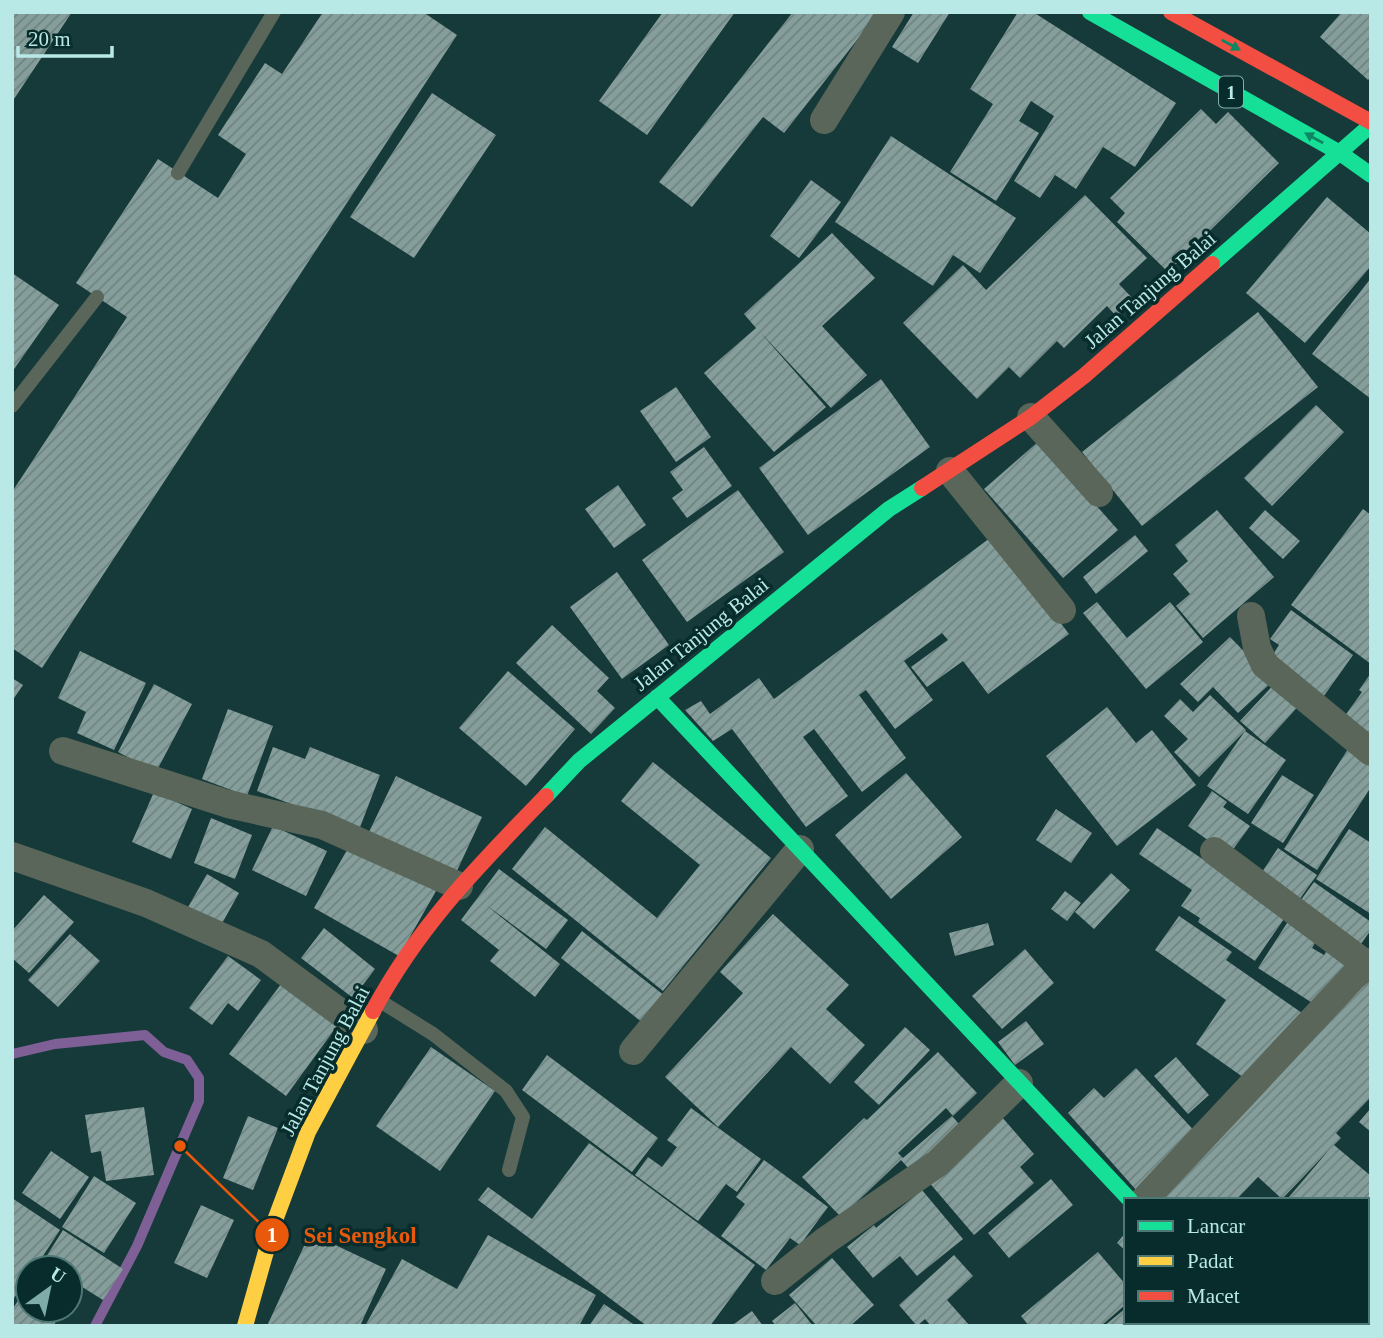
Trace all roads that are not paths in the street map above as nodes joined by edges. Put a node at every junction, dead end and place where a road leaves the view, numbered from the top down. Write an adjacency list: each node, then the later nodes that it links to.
1 (274, 12): 8 (lane)
2 (891, 12): 5 (street)
3 (1090, 12): 7 (main road, 1, one-way to 3)
4 (1171, 12): 6 (main road, 1, one-way to 6)
5 (824, 120)
6 (1371, 124): 7 (main road, Jalan Tanjung Balai)
7 (1340, 153): 9 (main road, 1); 12 (main road, Jalan Tanjung Balai)
8 (178, 173)
9 (1371, 175)
10 (97, 297): 11 (lane)
11 (12, 406)
12 (1031, 417): 13 (main road, Jalan Tanjung Balai); 14 (street)
13 (950, 471): 15 (street); 17 (main road, Jalan Tanjung Balai)
14 (1099, 493)
15 (1062, 610)
16 (1251, 616): 19 (street)
17 (657, 696): 20 (main road); 23 (main road, Jalan Tanjung Balai)
18 (63, 751): 23 (street)
19 (1371, 752)
20 (800, 849): 27 (street); 28 (main road)
21 (1214, 851): 24 (street)
22 (12, 856): 26 (street)
23 (459, 886): 25 (main road, Jalan Tanjung Balai)
24 (1369, 963): 31 (street)
25 (379, 1000): 26 (main road, Jalan Tanjung Balai); 29 (lane)
26 (364, 1030): 33 (main road, Jalan Tanjung Balai)
27 (633, 1051)
28 (1019, 1083): 30 (main road); 32 (street)
29 (509, 1170)
30 (1128, 1198)
31 (1146, 1198)
32 (775, 1281)
33 (245, 1326)

